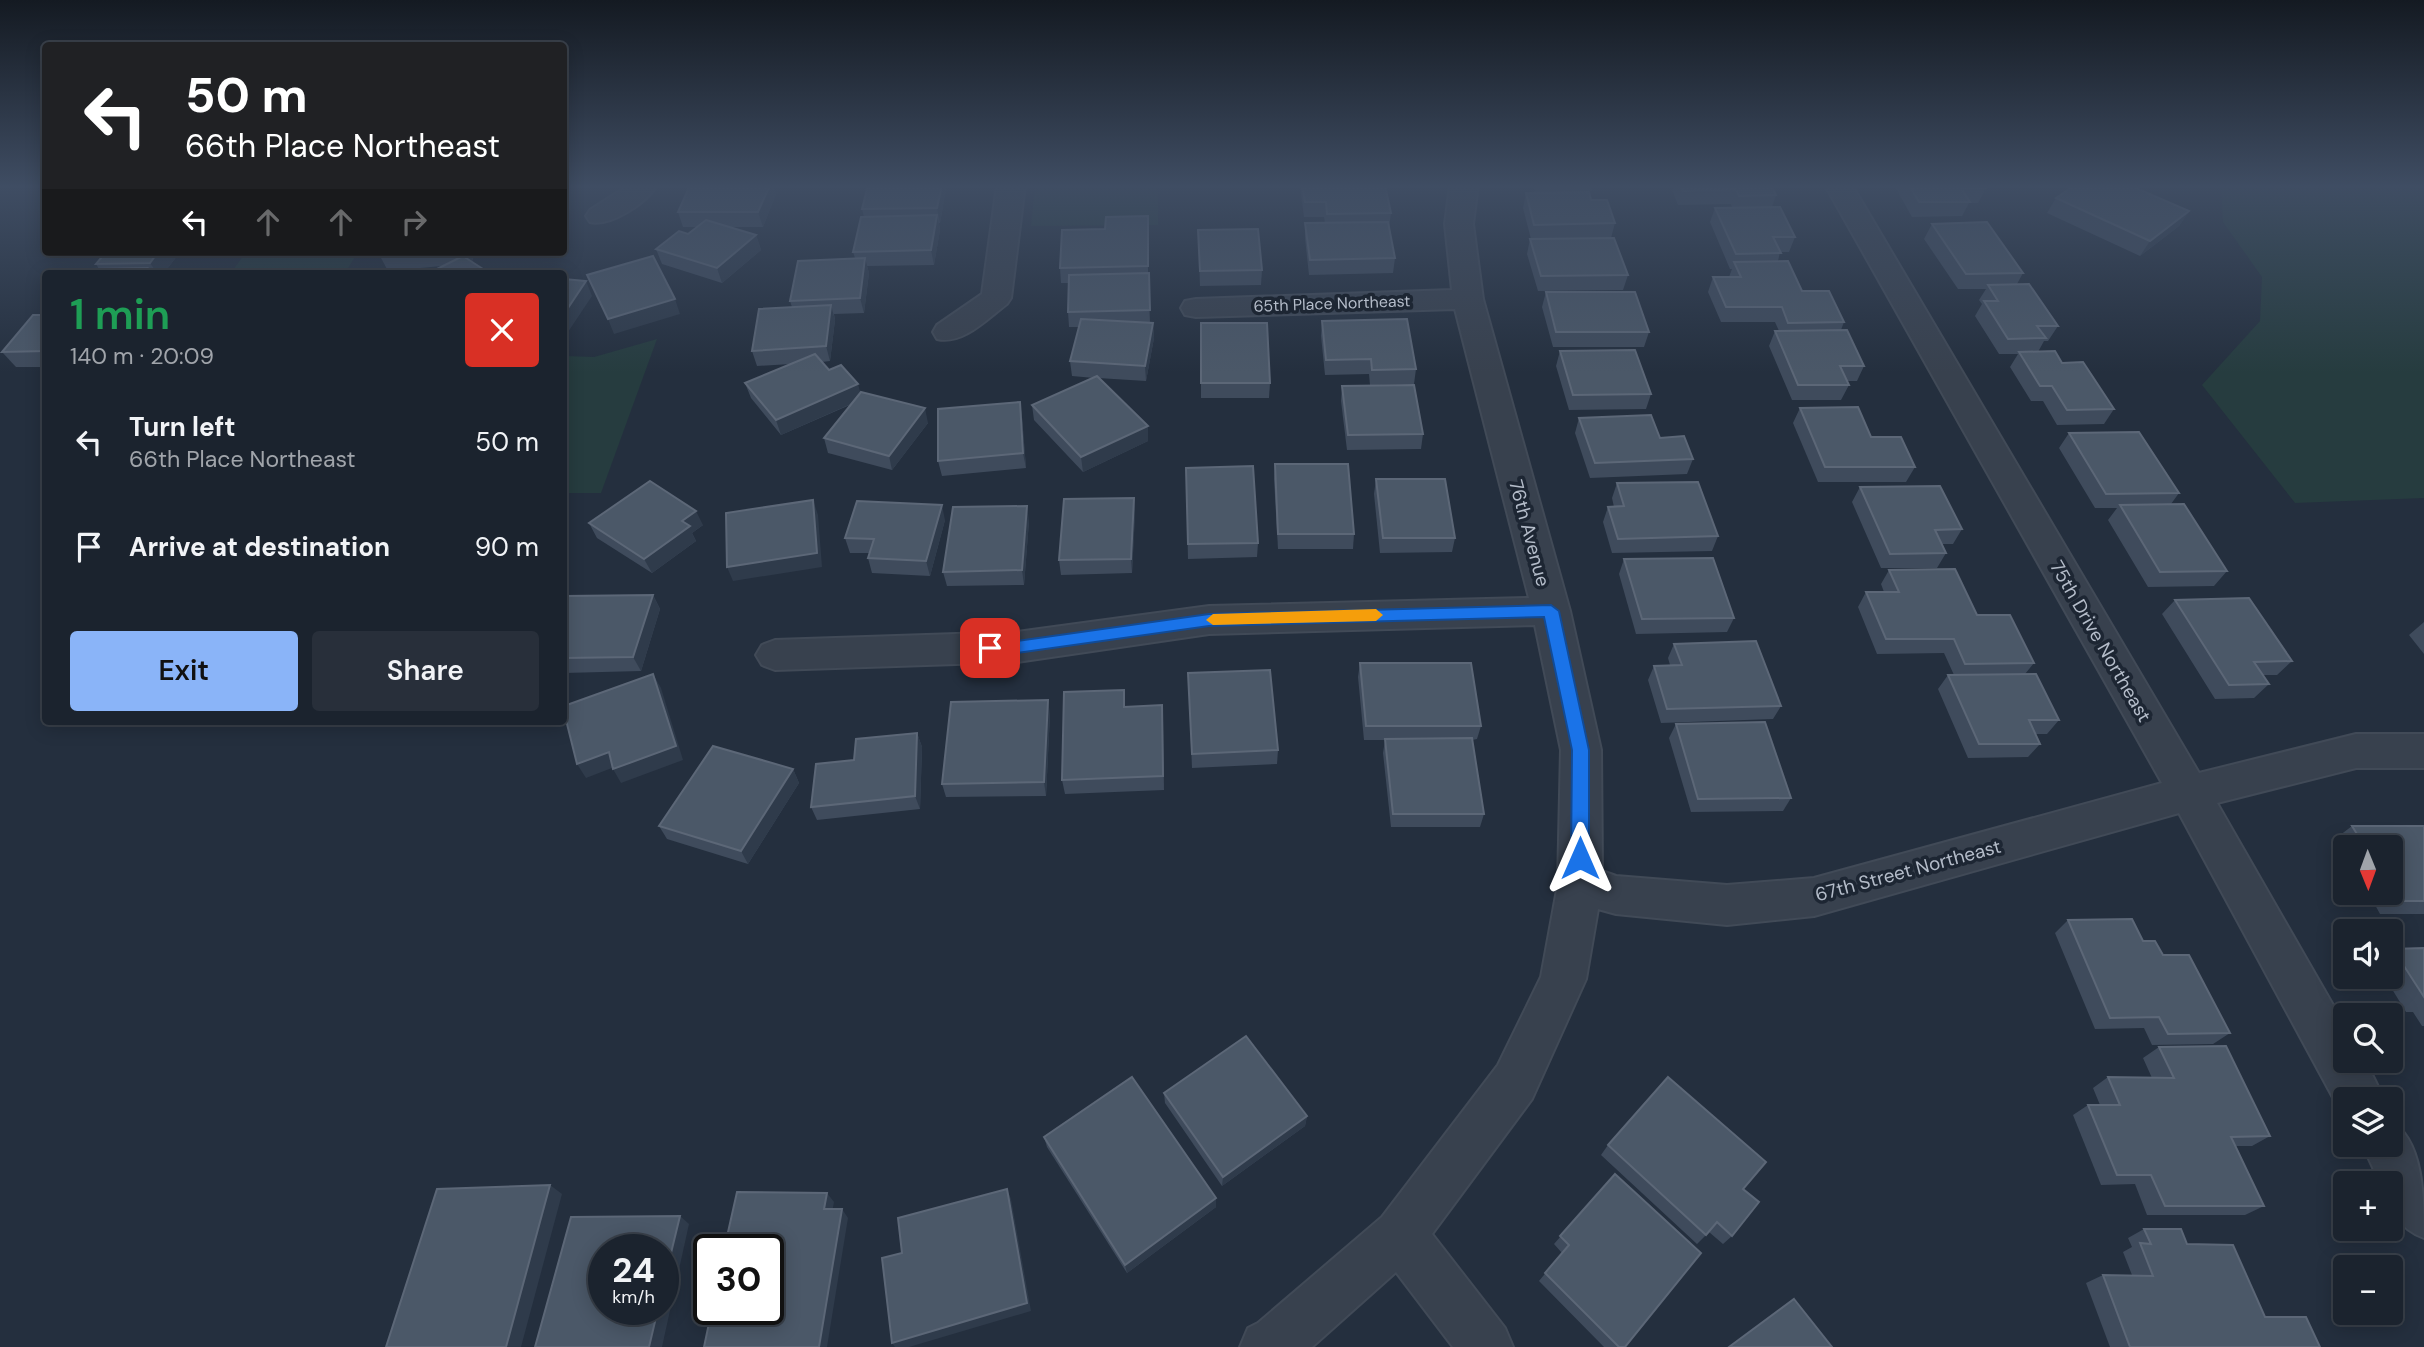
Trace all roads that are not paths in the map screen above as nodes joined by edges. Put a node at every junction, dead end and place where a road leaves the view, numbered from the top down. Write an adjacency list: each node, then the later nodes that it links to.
1 (1003, 248): 6 (street)
2 (1462, 248): 4 (street, 76th Avenue)
3 (1875, 248): 10 (street, 75th Drive Northeast)
4 (1468, 299): 5 (street, 65th Place Northeast); 7 (street, 76th Avenue)
5 (1196, 308)
6 (948, 332)
7 (1551, 611): 8 (street); 11 (street, 76th Avenue)
8 (775, 655)
9 (2424, 751): 10 (street, 67th Street Northeast)
10 (2189, 793): 11 (street, 67th Street Northeast); 12 (street, 75th Drive Northeast)
11 (1580, 884): 15 (street)
12 (2353, 1087)
13 (2393, 1157): 14 (street)
14 (2424, 1213)
15 (1400, 1235): 16 (street); 17 (street)
16 (1267, 1347)
17 (1486, 1347)

